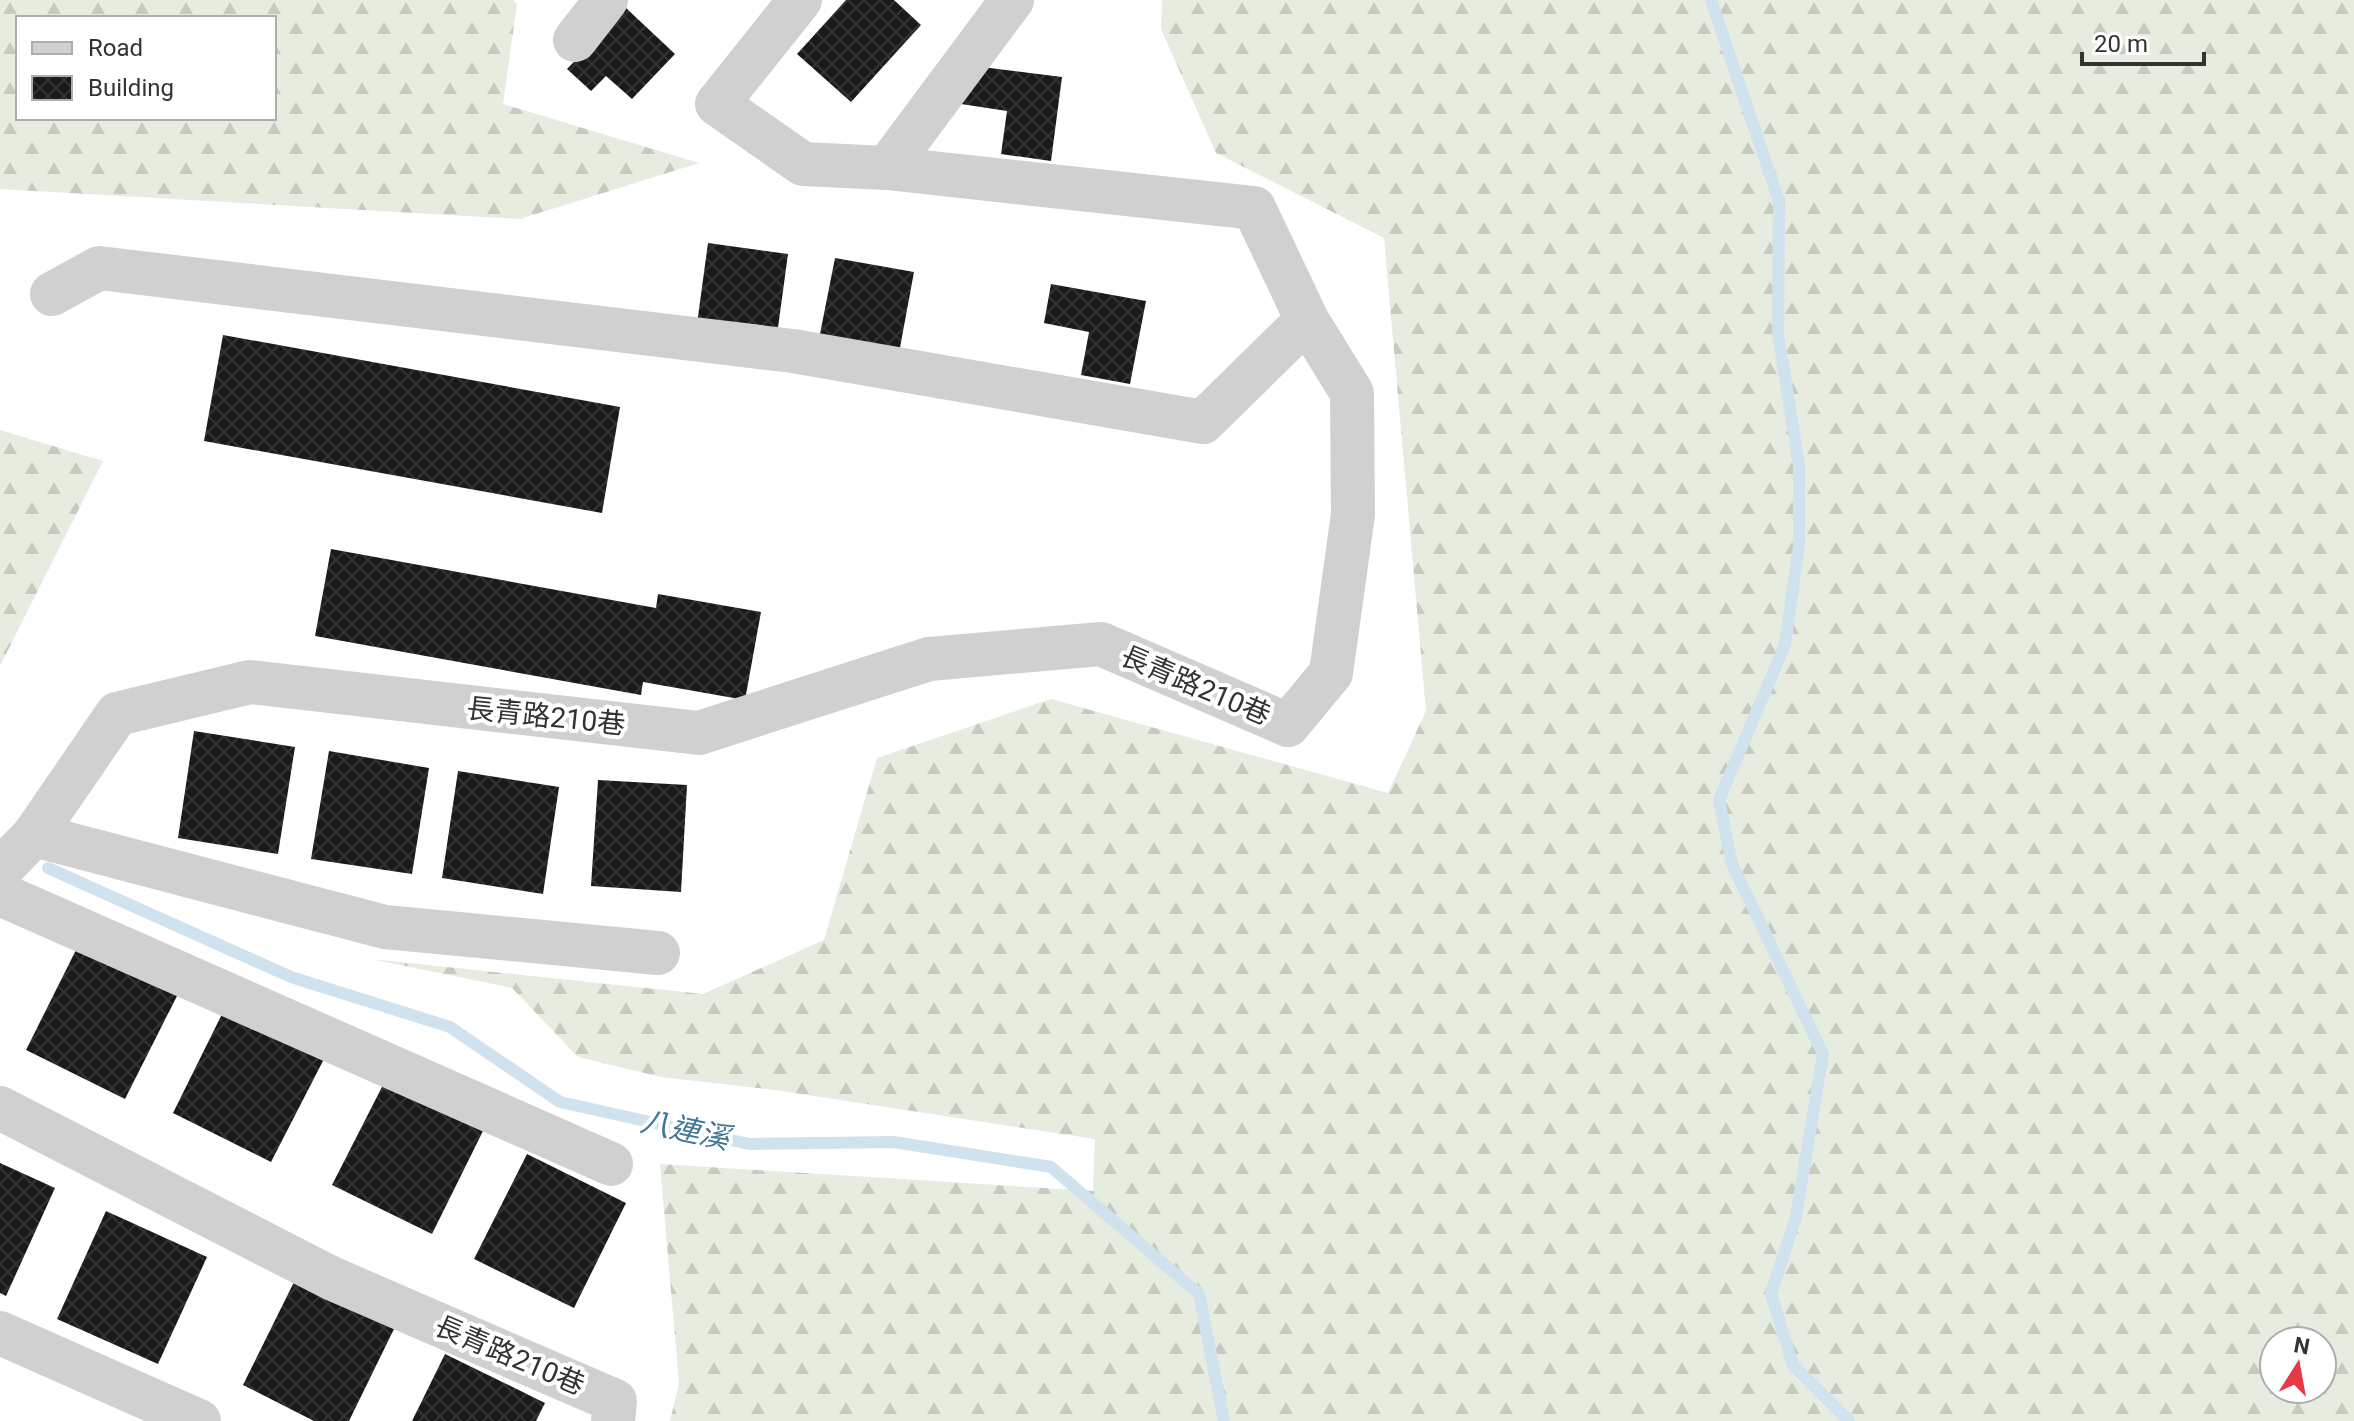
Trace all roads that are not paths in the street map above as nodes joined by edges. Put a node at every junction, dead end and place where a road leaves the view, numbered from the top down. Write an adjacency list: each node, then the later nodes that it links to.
1 (606, 0): 4 (lane)
2 (800, 0): 5 (lane, 長青路210巷)
3 (1012, 0): 5 (lane)
4 (575, 40)
5 (887, 168): 7 (lane, 長青路210巷)
6 (52, 294): 7 (lane)
7 (1307, 320): 8 (lane, 長青路210巷)
8 (34, 835): 9 (lane, 長青路210巷); 11 (lane)
9 (0, 870)
10 (0, 894): 13 (lane)
11 (658, 953)
12 (0, 1108): 16 (lane, 長青路210巷)
13 (611, 1164)
14 (0, 1333): 15 (lane)
15 (199, 1421)
16 (613, 1421)

